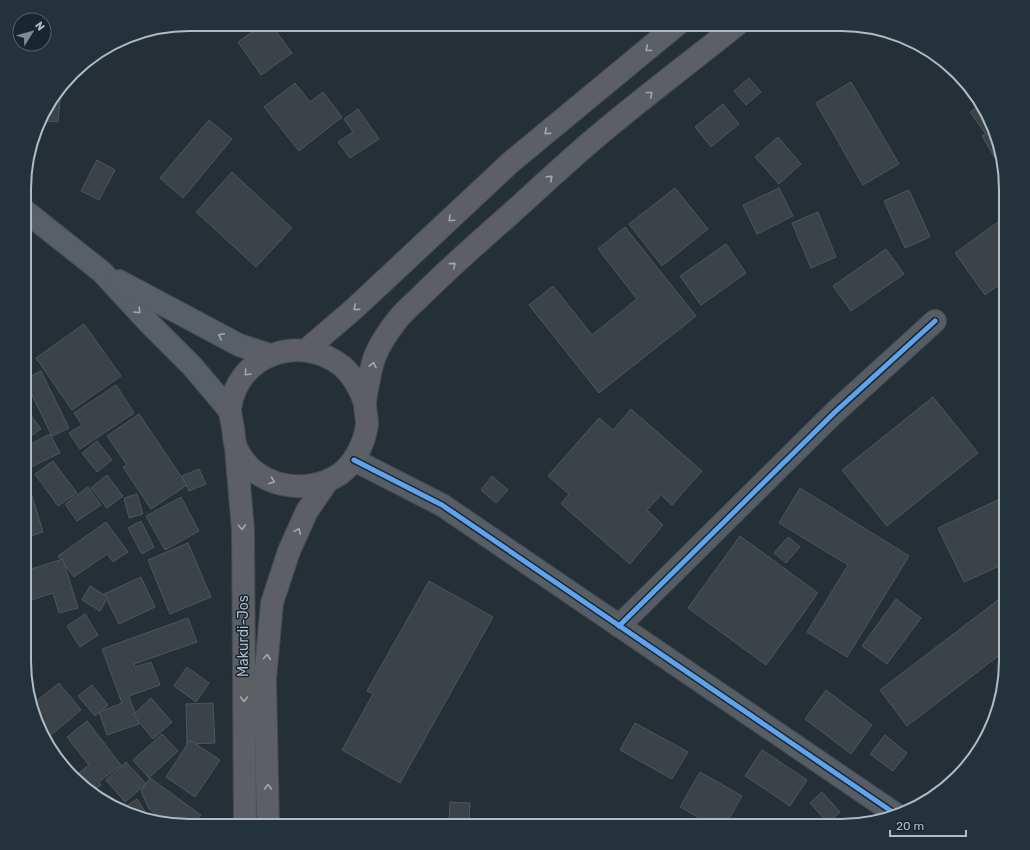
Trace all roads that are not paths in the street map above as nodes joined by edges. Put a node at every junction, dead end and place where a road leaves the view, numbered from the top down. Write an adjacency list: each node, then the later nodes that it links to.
1 (670, 31): 6 (highway, one-way to 6)
2 (729, 31): 8 (highway, one-way to 2)
3 (31, 216): 4 (main road)
4 (102, 272): 7 (main road, one-way to 4); 9 (main road, one-way to 9)
5 (935, 321): 13 (street)
6 (306, 350): 7 (highway); 8 (highway)
7 (270, 355): 9 (highway, one-way to 9)
8 (365, 403): 11 (highway)
9 (230, 411): 10 (highway)
10 (236, 446): 12 (highway, one-way to 12); 15 (highway, Makurdi-Jos, one-way to 15)
11 (354, 460): 12 (highway); 13 (street)
12 (327, 482): 16 (highway, Makurdi-Jos, one-way to 12)
13 (619, 626): 14 (street)
14 (891, 811)
15 (245, 819)
16 (268, 819)

